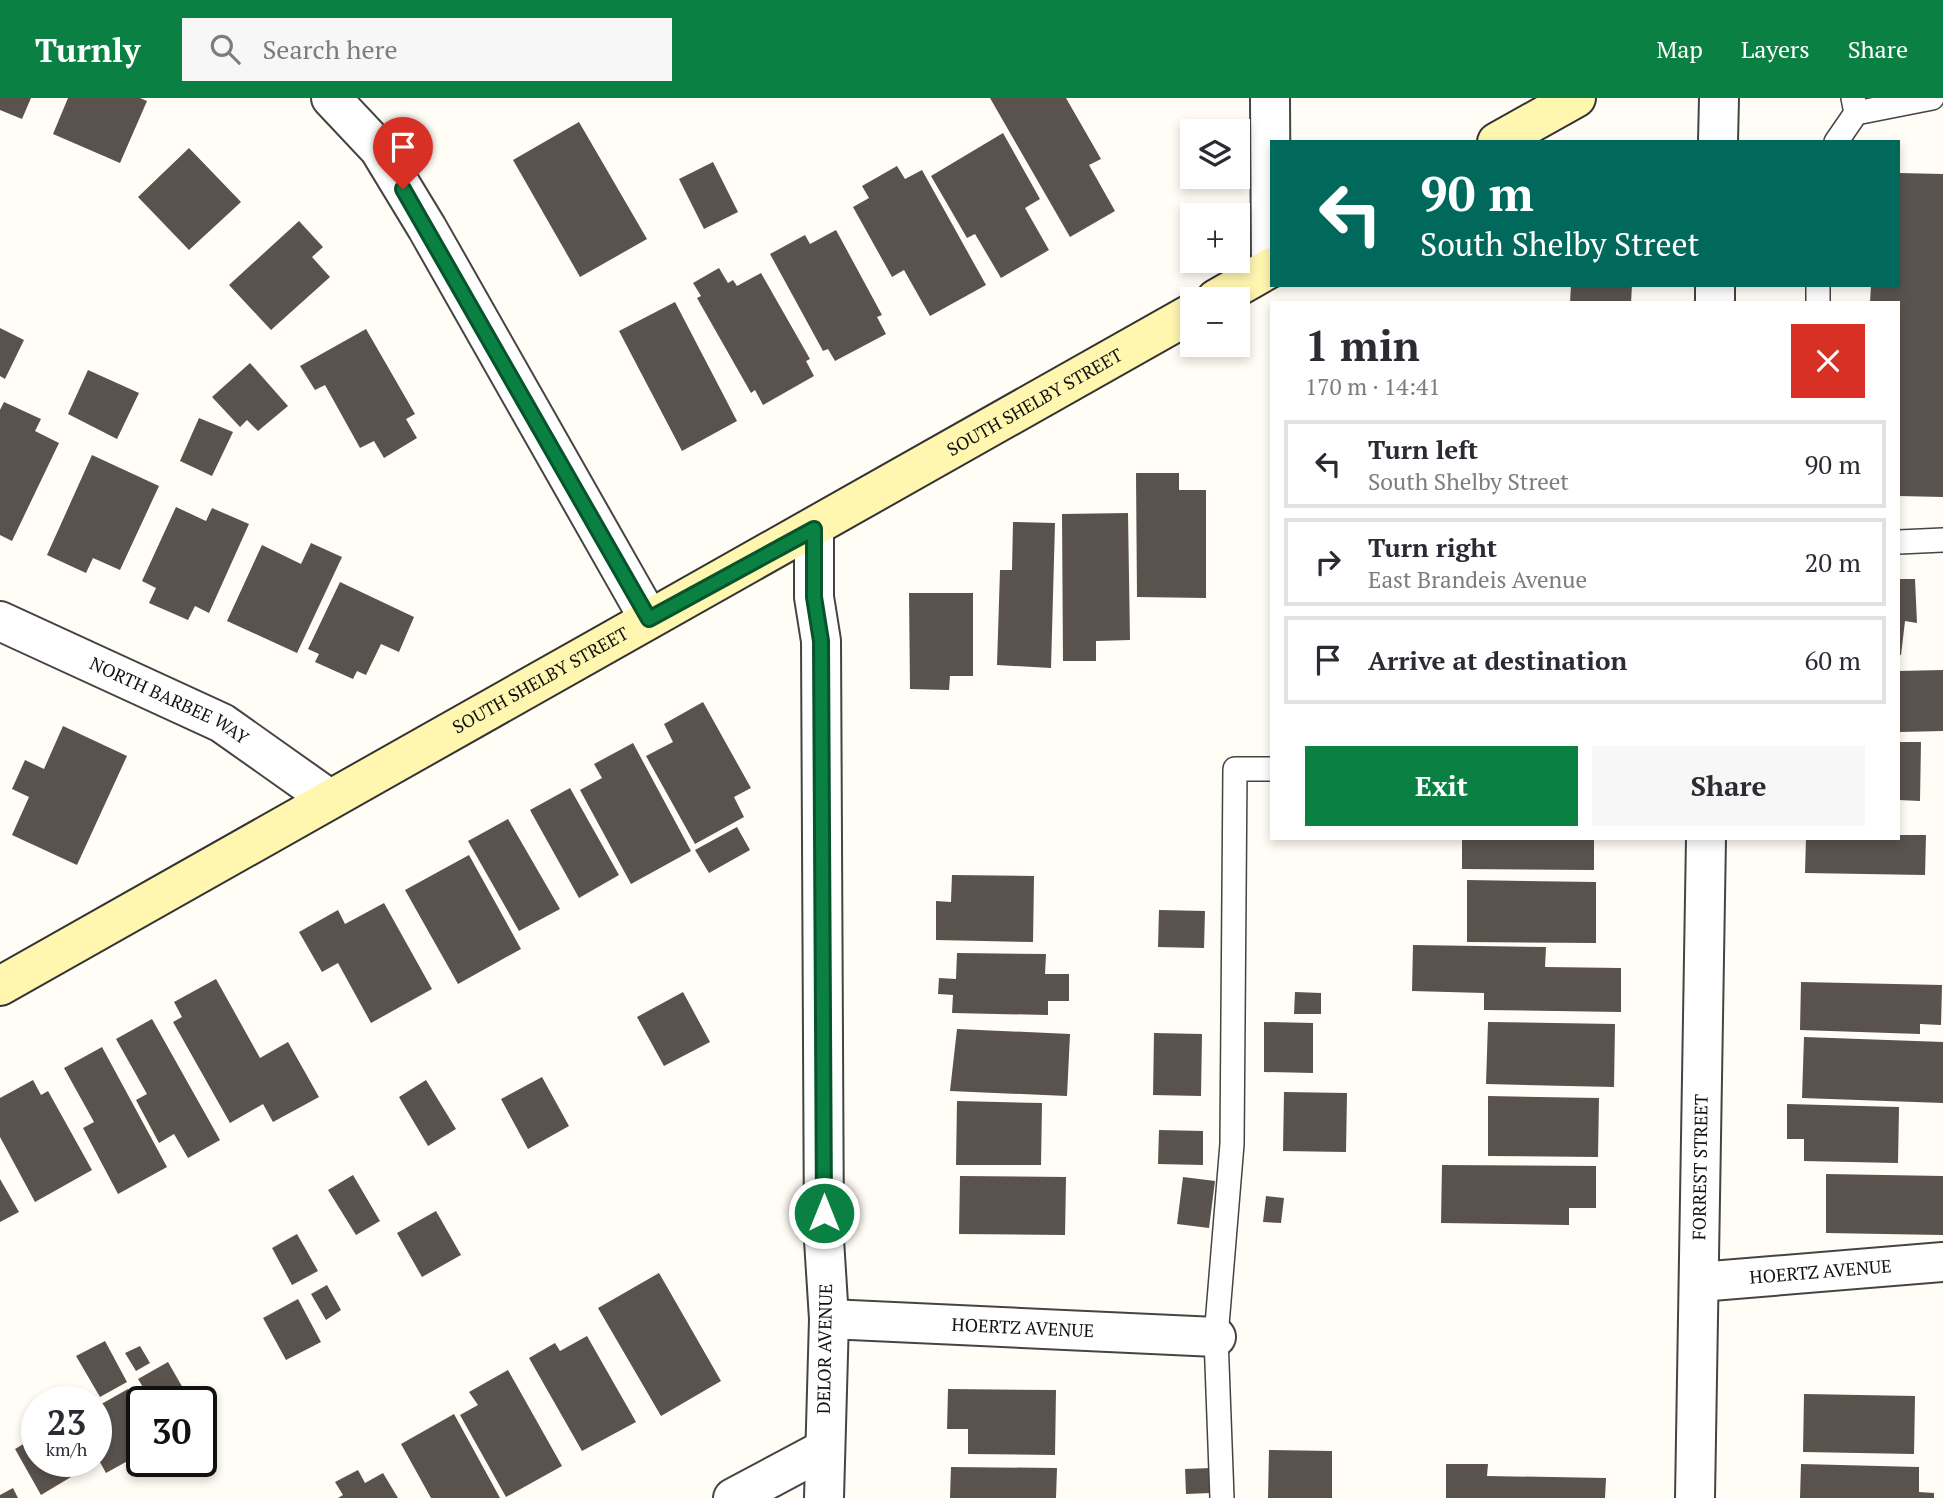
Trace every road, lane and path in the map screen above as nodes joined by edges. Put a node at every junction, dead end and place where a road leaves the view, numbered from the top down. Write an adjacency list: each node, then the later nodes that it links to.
1 (331, 98): 17 (street)
2 (1270, 98): 7 (street)
3 (1576, 98): 8 (main road)
4 (1719, 98): 9 (street)
5 (1932, 98): 6 (lane)
6 (1855, 105): 10 (lane)
7 (1270, 140)
8 (1501, 140)
9 (1718, 140)
10 (1837, 140)
11 (1270, 268): 12 (main road)
12 (1237, 287)
13 (1180, 320): 14 (main road, SOUTH SHELBY STREET)
14 (814, 529): 17 (main road, SOUTH SHELBY STREET); 25 (street, DELOR AVENUE)
15 (1943, 540): 16 (lane)
16 (1900, 542)
17 (649, 619): 20 (main road, SOUTH SHELBY STREET)
18 (0, 621): 20 (street, NORTH BARBEE WAY)
19 (1270, 769): 26 (lane)
20 (328, 798): 22 (main road, SOUTH SHELBY STREET)
21 (1706, 840): 24 (street, FORREST STREET)
22 (0, 985)
23 (1943, 1262): 24 (street, HOERTZ AVENUE)
24 (1699, 1282): 31 (street, FORREST STREET)
25 (829, 1319): 26 (street, HOERTZ AVENUE); 27 (street, DELOR AVENUE)
26 (1216, 1337): 30 (lane)
27 (823, 1450): 28 (street); 29 (street, DELOR AVENUE)
28 (733, 1498)
29 (824, 1498)
30 (1222, 1498)
31 (1695, 1498)

